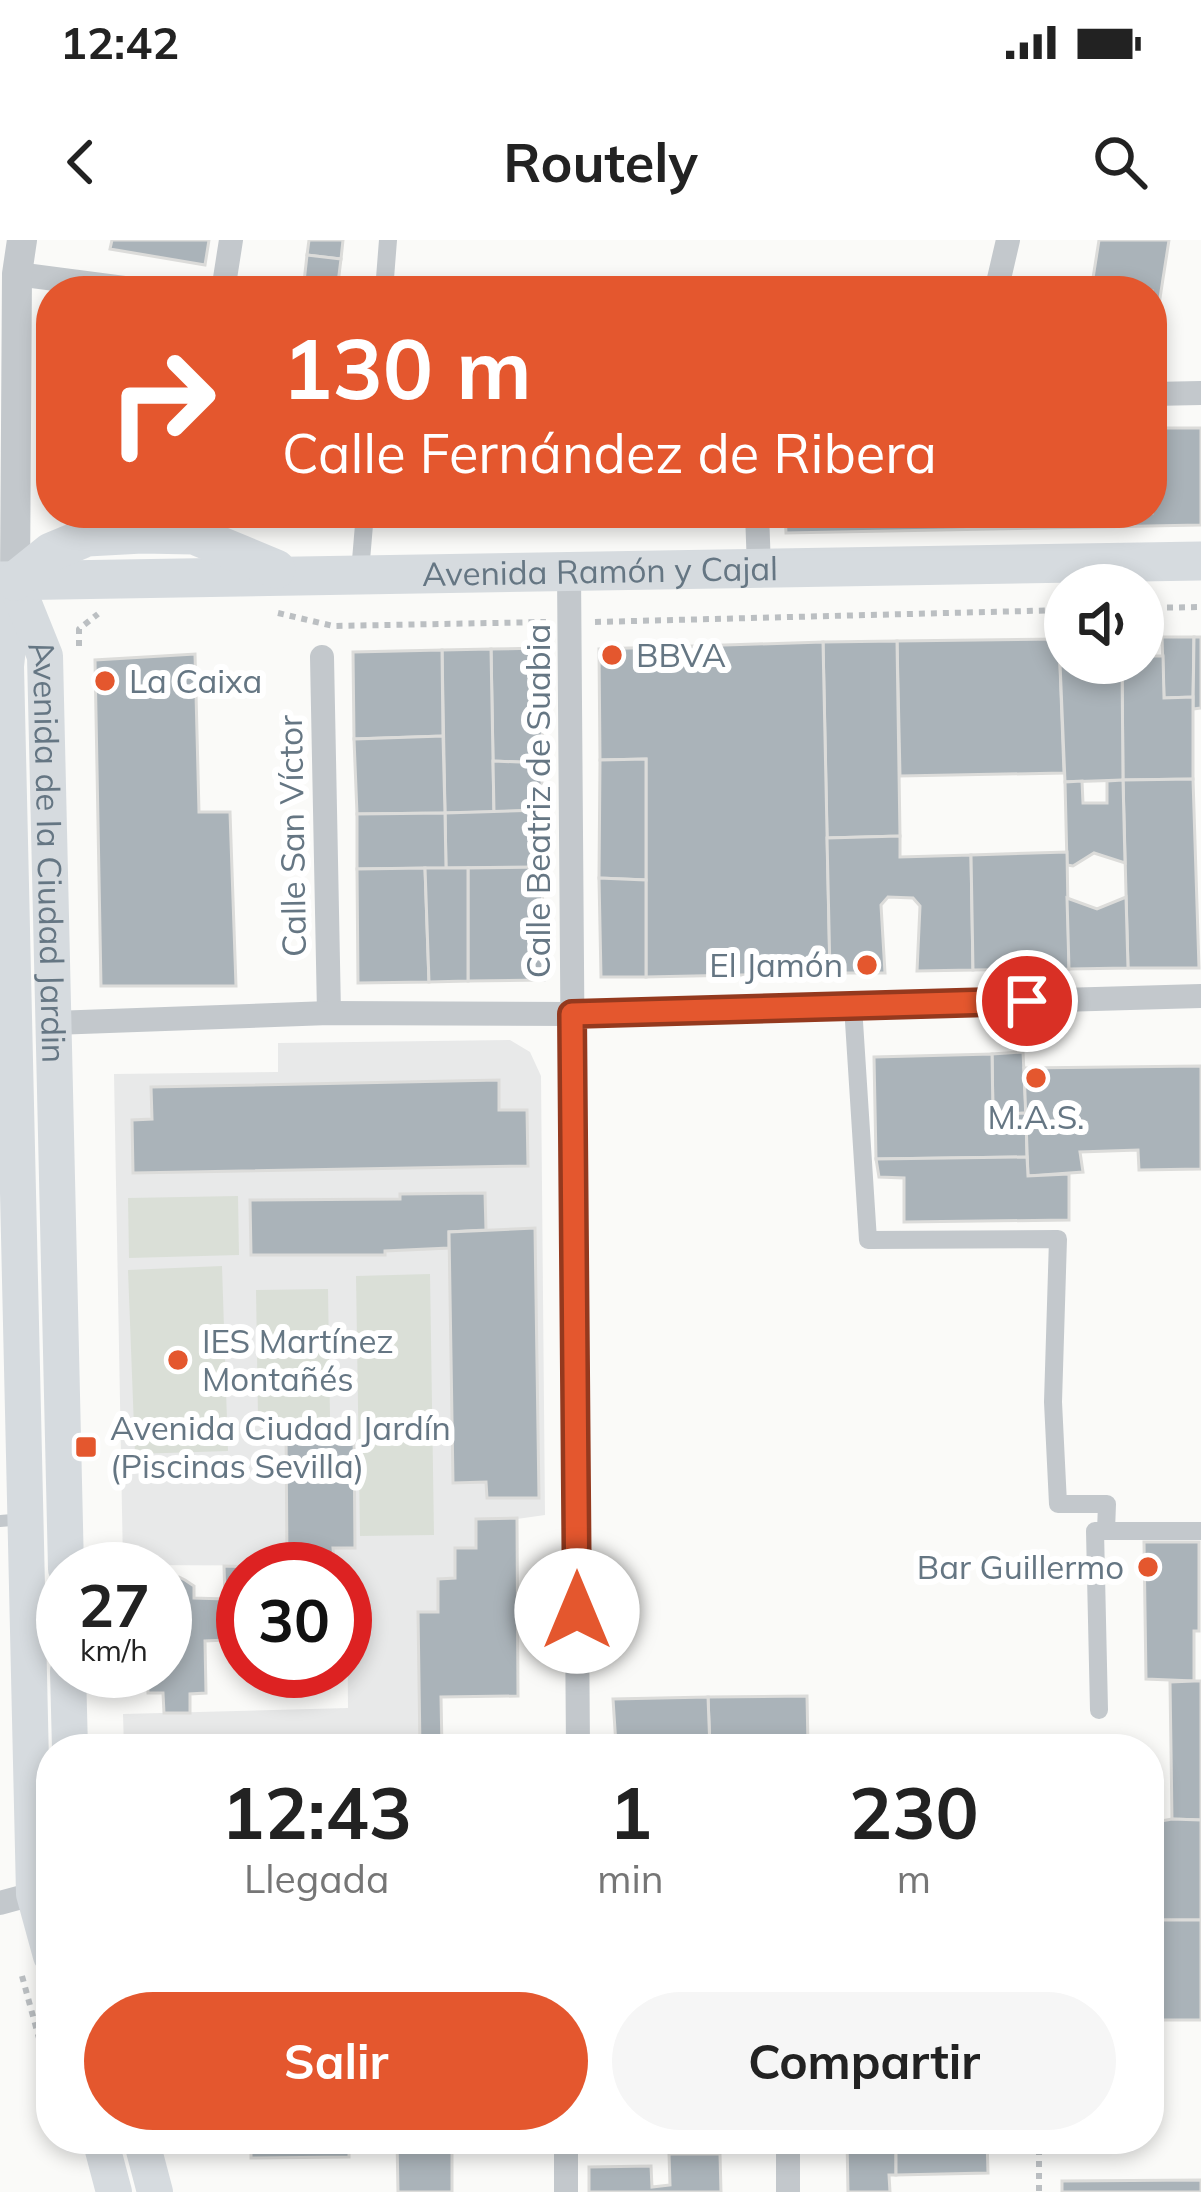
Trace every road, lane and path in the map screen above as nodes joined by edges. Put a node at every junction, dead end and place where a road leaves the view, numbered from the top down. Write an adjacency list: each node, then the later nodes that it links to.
1 (22, 240): 5 (street)
2 (231, 240): 7 (street)
3 (388, 240): 8 (street)
4 (1008, 240): 9 (street)
5 (17, 274): 6 (street); 10 (street)
6 (36, 276)
7 (226, 276)
8 (385, 276)
9 (1000, 276)
10 (8, 309): 13 (street)
11 (1201, 393): 12 (street)
12 (1167, 394)
13 (7, 458): 20 (street)
14 (364, 528): 18 (street)
15 (758, 528): 17 (street)
16 (1201, 561): 17 (main road, Avenida Ramón y Cajal)
17 (759, 568): 19 (main road, Avenida Ramón y Cajal)
18 (361, 572): 19 (main road, Avenida Ramón y Cajal); 20 (main road, Avenida Ramón y Cajal)
19 (568, 572): 33 (street, Calle Beatriz de Suabia)
20 (8, 581): 34 (main road, Avenida de la Ciudad Jardin); 35 (main road, Avenida de la Ciudad Jardin)
21 (1201, 607): 22 (path)
22 (1164, 608)
23 (266, 611): 26 (path)
24 (1044, 611): 27 (path)
25 (100, 612): 28 (path)
26 (556, 622)
27 (586, 622)
28 (79, 655)
29 (322, 657): 32 (street, Calle San Víctor)
30 (1201, 996): 31 (street)
31 (853, 1006): 33 (street); 36 (street)
32 (329, 1013): 33 (street); 34 (street)
33 (572, 1014): 42 (street, Calle Beatriz de Suabia)
34 (53, 1023): 38 (main road, Avenida de la Ciudad Jardin)
35 (16, 1528): 43 (main road, Avenida de la Ciudad Jardin)
36 (1106, 1531): 37 (street); 40 (street)
37 (1201, 1531)
38 (65, 1542)
39 (69, 1698): 41 (main road)
40 (1099, 1710)
41 (70, 1734)
42 (578, 1734)
43 (28, 1895): 44 (main road, Avenida de la Ciudad Jardin)
44 (36, 1963)
45 (104, 2154): 50 (main road)
46 (145, 2154): 51 (main road)
47 (566, 2154): 52 (street)
48 (788, 2154): 53 (street)
49 (1039, 2154): 54 (path)
50 (114, 2192)
51 (155, 2192)
52 (566, 2192)
53 (788, 2192)
54 (1039, 2192)

